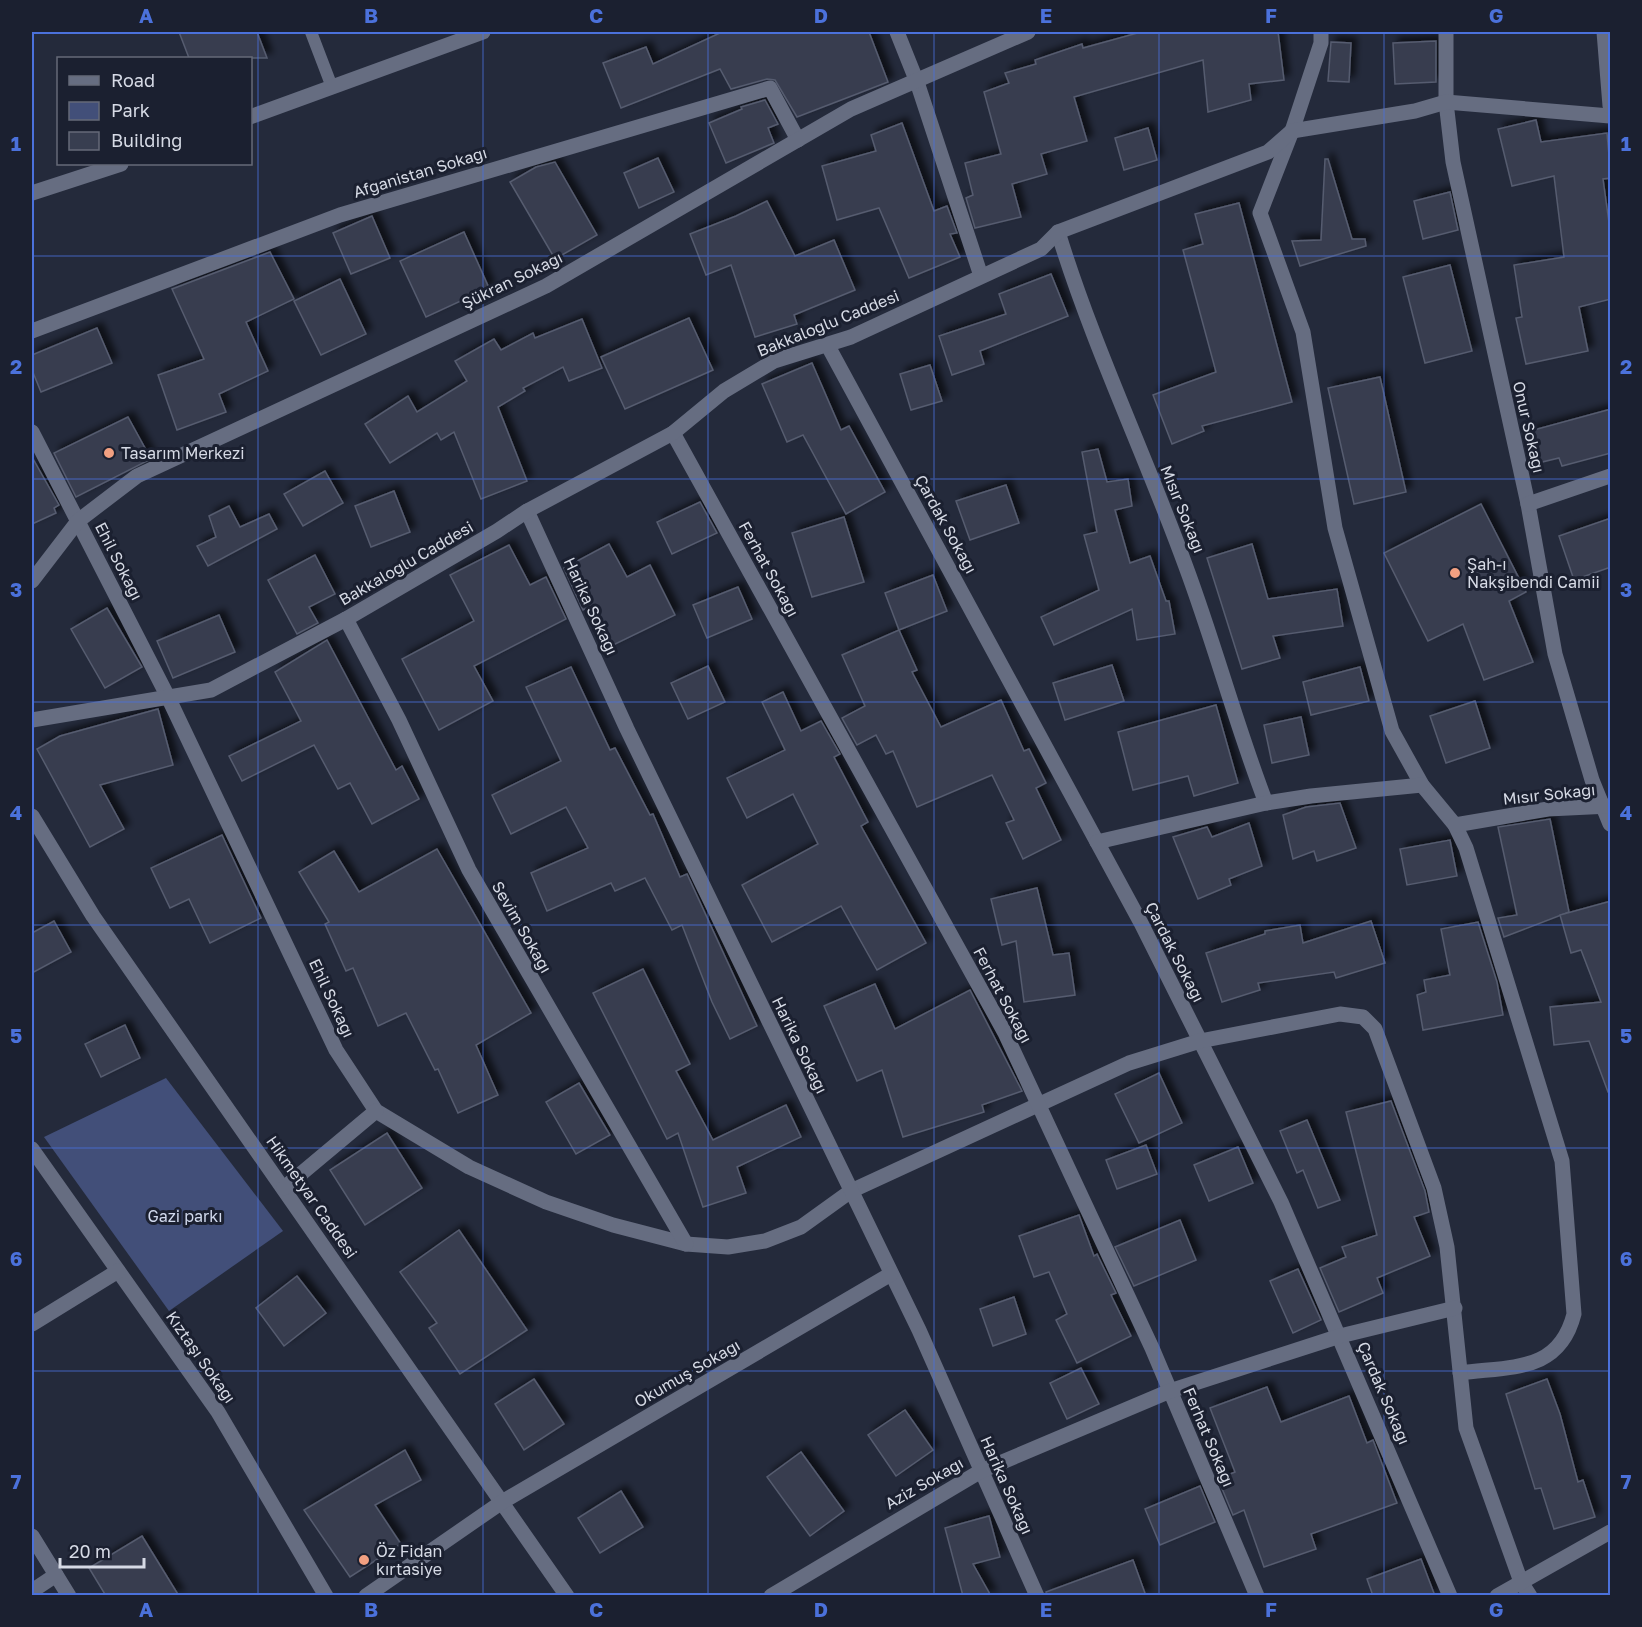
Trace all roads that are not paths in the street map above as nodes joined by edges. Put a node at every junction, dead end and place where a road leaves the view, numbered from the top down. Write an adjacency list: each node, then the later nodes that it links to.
1 (311, 32): 9 (lane)
2 (483, 32): 9 (street)
3 (897, 32): 8 (street)
4 (1028, 32): 8 (street, Şükran Sokağı)
5 (1321, 32): 14 (street)
6 (1446, 32): 10 (street, Onur Sokağı)
7 (1604, 32): 11 (street)
8 (916, 82): 15 (street, Şükran Sokağı); 19 (street)
9 (332, 87): 12 (street)
10 (1446, 102): 13 (street); 14 (street); 25 (street, Onur Sokağı)
11 (1611, 106)
12 (252, 116)
13 (1611, 116)
14 (1292, 131): 18 (street, Bakkaloğlu Caddesi); 32 (street)
15 (798, 140): 20 (street, Afganistan Sokağı); 27 (street, Şükran Sokağı)
16 (118, 165): 17 (street)
17 (32, 193)
18 (1058, 232): 19 (street, Bakkaloğlu Caddesi); 33 (street, Mısır Sokağı)
19 (981, 276): 21 (street, Bakkaloğlu Caddesi)
20 (32, 331)
21 (828, 346): 23 (street, Bakkaloğlu Caddesi); 38 (street, Çardak Sokağı)
22 (32, 432): 27 (street, Ehil Sokağı)
23 (673, 433): 26 (street, Bakkaloğlu Caddesi); 40 (street, Ferhat Sokağı)
24 (1611, 476): 25 (street)
25 (1528, 504): 34 (street, Onur Sokağı)
26 (527, 511): 29 (street, Bakkaloğlu Caddesi); 44 (street, Harika Sokağı)
27 (78, 521): 28 (street, Şükran Sokağı); 30 (street, Ehil Sokağı)
28 (32, 581)
29 (346, 619): 30 (street, Bakkaloğlu Caddesi); 45 (street, Sevim Sokağı)
30 (168, 697): 31 (street, Bakkaloğlu Caddesi); 41 (street, Ehil Sokağı)
31 (32, 720)
32 (1422, 785): 33 (street); 37 (street)
33 (1266, 803): 38 (street)
34 (1606, 807): 36 (street, Onur Sokağı); 37 (street, Mısır Sokağı)
35 (32, 816): 43 (street, Hikmetyar Caddesi)
36 (1611, 824)
37 (1455, 825): 51 (street)
38 (1097, 842): 39 (street, Çardak Sokağı)
39 (1200, 1041): 40 (street, Ehil Sokağı); 48 (street, Ehil Sokağı); 50 (street, Çardak Sokağı)
40 (1038, 1104): 44 (street, Ehil Sokağı); 52 (street, Ferhat Sokağı)
41 (376, 1111): 43 (street); 45 (street, Ehil Sokağı)
42 (32, 1149): 46 (street, Kıztaşı Sokağı)
43 (284, 1188): 54 (street, Hikmetyar Caddesi)
44 (851, 1191): 45 (street, Ehil Sokağı); 47 (street, Harika Sokağı)
45 (686, 1244)
46 (118, 1270): 49 (street); 61 (street, Kıztaşı Sokağı)
47 (891, 1274): 53 (street, Harika Sokağı); 54 (street, Okumuş Sokağı)
48 (1455, 1308): 50 (street, Aziz Sokağı); 51 (street, Ehil Sokağı)
49 (32, 1324)
50 (1340, 1335): 52 (street, Aziz Sokağı); 67 (street, Çardak Sokağı)
51 (1460, 1373): 58 (street, Ehil Sokağı)
52 (1170, 1390): 53 (street, Aziz Sokağı); 66 (street, Ferhat Sokağı)
53 (981, 1471): 64 (street, Aziz Sokağı); 65 (street, Harika Sokağı)
54 (502, 1502): 62 (street, Okumuş Sokağı); 63 (street, Hikmetyar Caddesi)
55 (1611, 1532): 58 (street)
56 (32, 1536): 57 (street)
57 (56, 1575): 59 (street); 60 (street)
58 (1521, 1582): 68 (street); 69 (street, Ehil Sokağı)
59 (32, 1591)
60 (69, 1596)
61 (326, 1596)
62 (366, 1596)
63 (567, 1596)
64 (771, 1596)
65 (1037, 1596)
66 (1257, 1596)
67 (1450, 1596)
68 (1497, 1596)
69 (1530, 1596)

